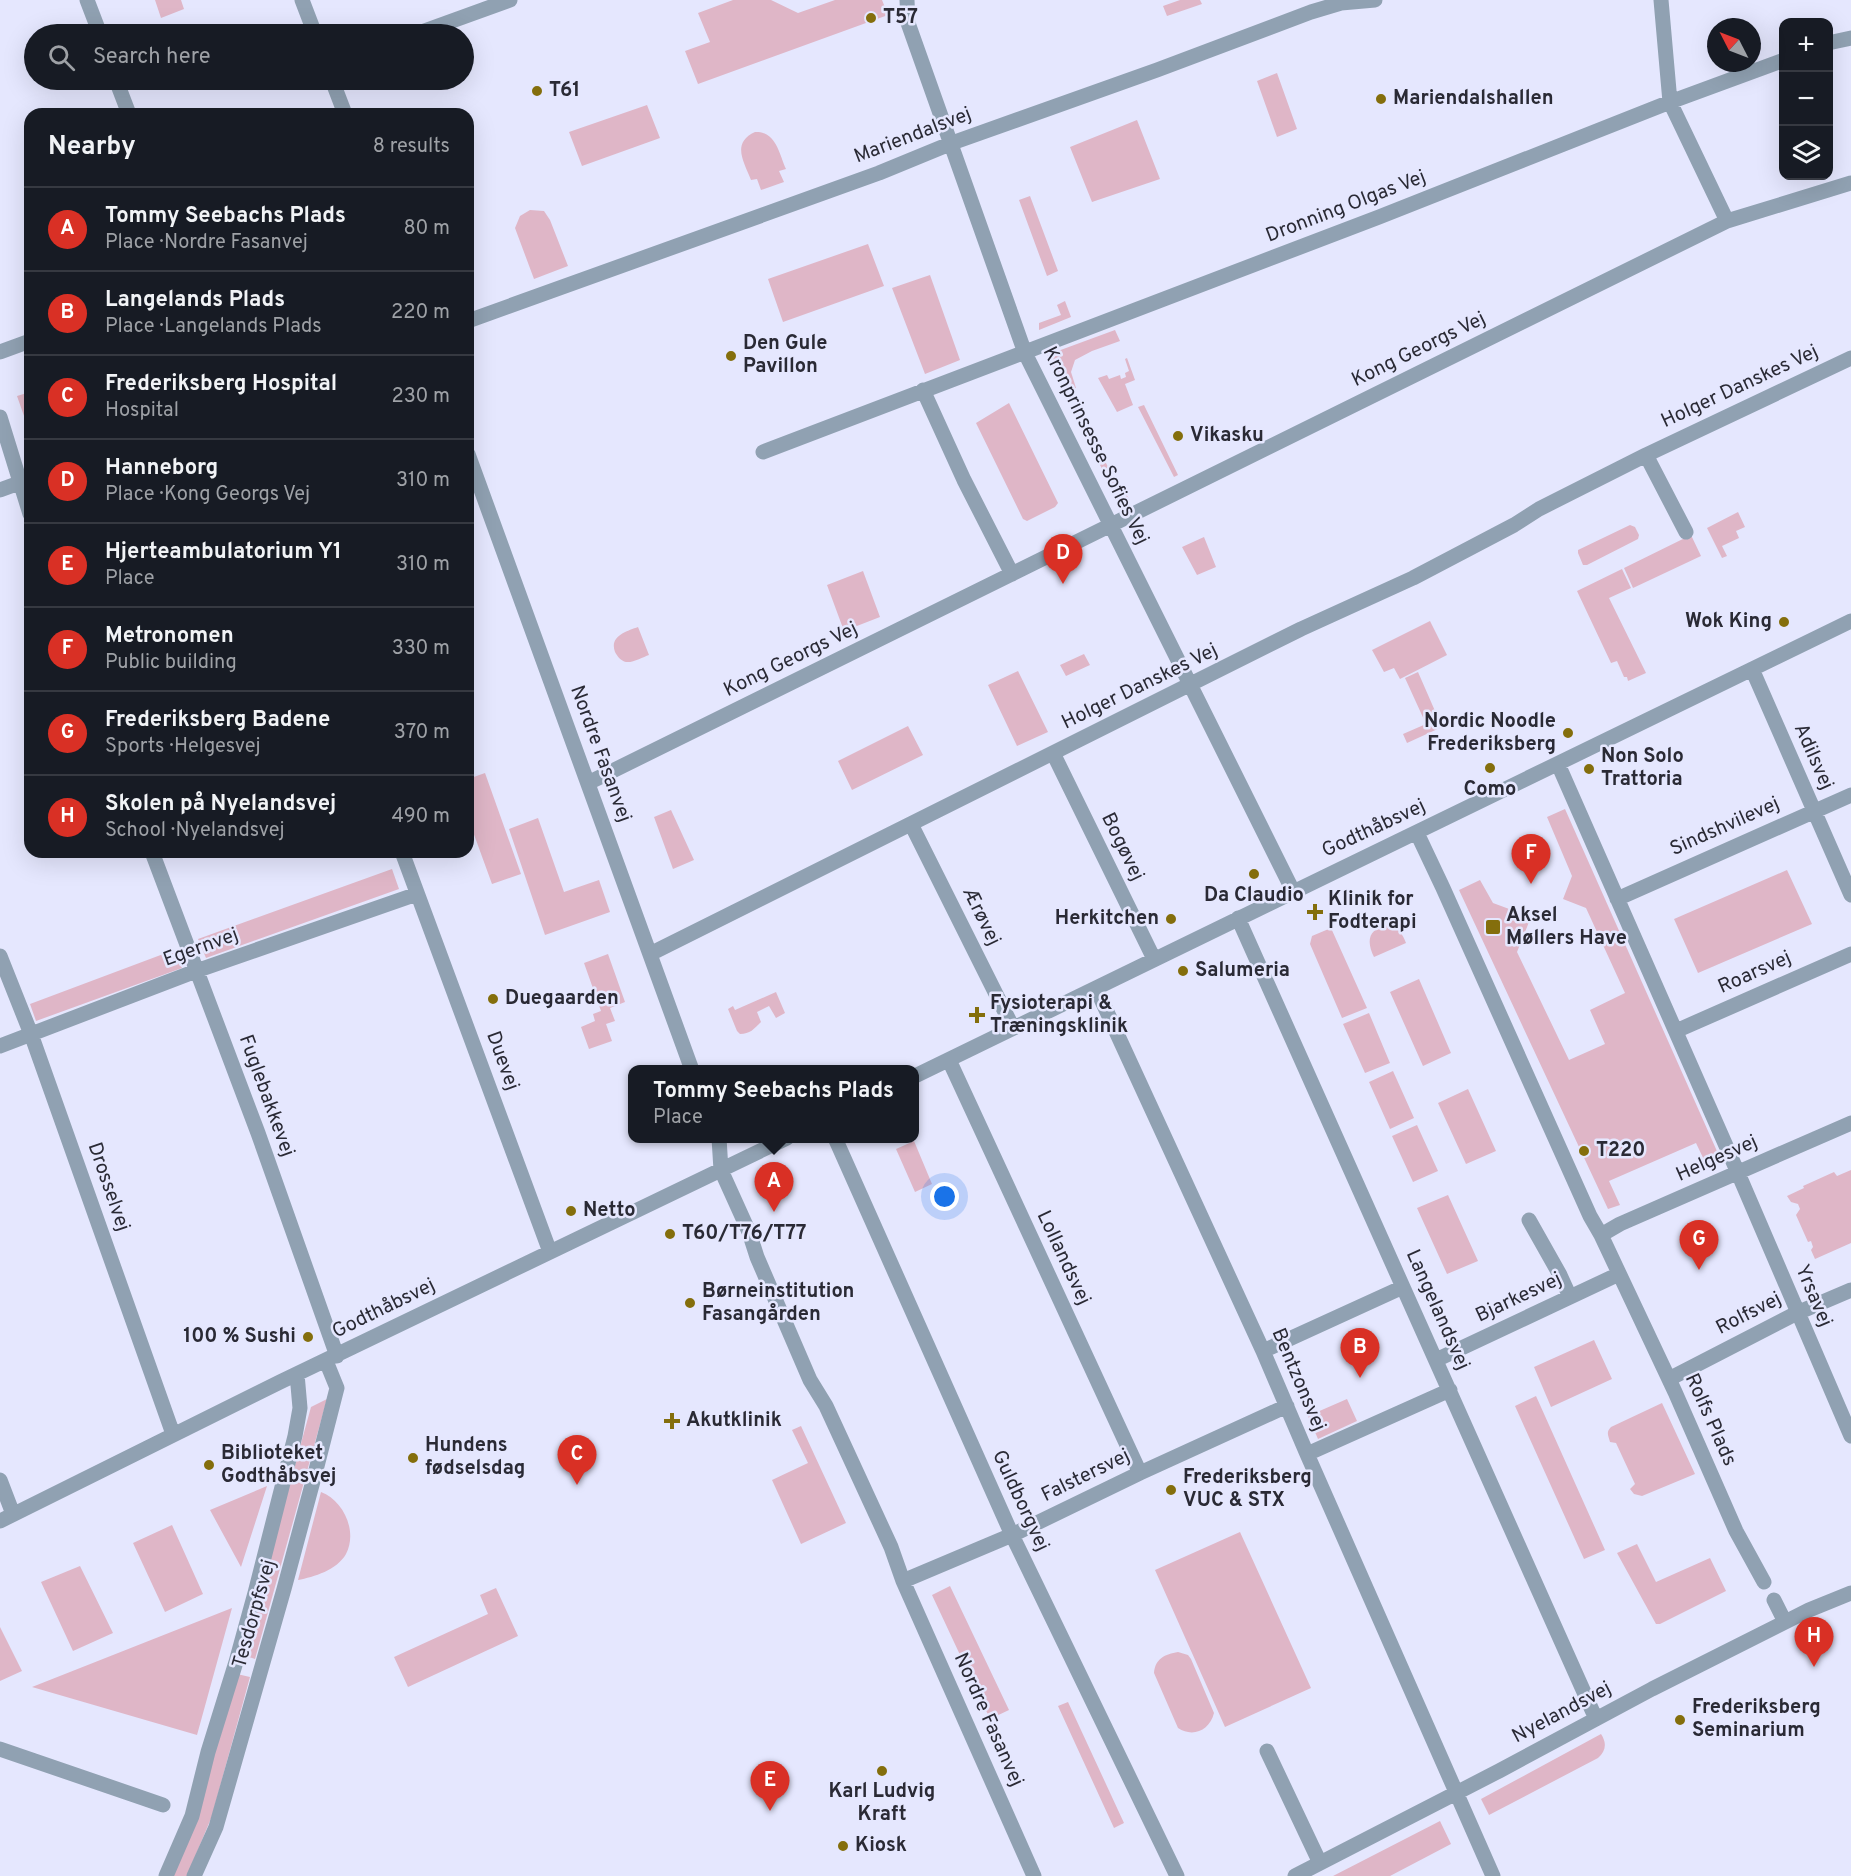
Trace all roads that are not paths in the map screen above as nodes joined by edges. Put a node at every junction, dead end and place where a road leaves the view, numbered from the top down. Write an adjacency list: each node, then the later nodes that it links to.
1 (87, 0): 8 (street)
2 (302, 0): 9 (street)
3 (510, 0): 7 (street)
4 (907, 0): 19 (street, Kronprinsesse Sofies Vej)
5 (1375, 0): 19 (street, Mariendalsvej)
6 (1661, 0): 16 (street)
7 (488, 4): 10 (street)
8 (96, 24)
9 (311, 24)
10 (440, 24)
11 (1851, 38): 12 (street)
12 (1833, 43)
13 (1779, 62): 16 (street, Dronning Olgas Vej)
14 (120, 90): 17 (street)
15 (336, 90): 18 (street)
16 (1670, 102): 21 (street); 25 (street, Dronning Olgas Vej)
17 (127, 108)
18 (343, 108)
19 (952, 143): 22 (street, Mariendalsvej); 25 (street, Kronprinsesse Sofies Vej)
20 (1851, 183): 21 (street, Kong Georgs Vej)
21 (1727, 221): 35 (street, Kong Georgs Vej)
22 (474, 319)
23 (24, 343): 24 (street)
24 (0, 352)
25 (1025, 353): 27 (street, Dronning Olgas Vej); 35 (street, Kronprinsesse Sofies Vej)
26 (1851, 358): 30 (street, Holger Danskes Vej)
27 (923, 390): 29 (street, Dronning Olgas Vej); 37 (street)
28 (0, 417): 32 (street)
29 (764, 452)
30 (1646, 455): 36 (street); 40 (street, Holger Danskes Vej)
31 (474, 470): 43 (street, Nordre Fasanvej)
32 (24, 478)
33 (24, 481): 34 (street)
34 (0, 490)
35 (1110, 526): 37 (street, Kong Georgs Vej); 40 (street, Kronprinsesse Sofies Vej)
36 (1686, 532)
37 (1012, 574): 43 (street, Kong Georgs Vej)
38 (1851, 621): 39 (street, Godthåbsvej)
39 (1752, 669): 42 (street, Godthåbsvej); 45 (street, Adilsvej)
40 (1191, 685): 41 (street, Holger Danskes Vej); 50 (street, Kronprinsesse Sofies Vej)
41 (1053, 753): 46 (street, Holger Danskes Vej); 58 (street, Bogøvej)
42 (1558, 764): 47 (street, Godthåbsvej); 53 (street)
43 (588, 783): 55 (street, Nordre Fasanvej)
44 (1851, 795): 45 (street, Sindshvilevej)
45 (1815, 810): 52 (street, Adilsvej); 53 (street, Sindshvilevej)
46 (911, 824): 55 (street, Holger Danskes Vej); 61 (street, Ærøvej)
47 (1417, 833): 50 (street, Godthåbsvej); 75 (street)
48 (154, 858): 59 (street, Fuglebakkevej)
49 (404, 858): 51 (street, Duevej)
50 (1293, 891): 54 (street, Godthåbsvej)
51 (417, 894): 59 (street, Egernvej); 76 (street, Duevej)
52 (1851, 895)
53 (1617, 899): 62 (street)
54 (1238, 918): 58 (street, Godthåbsvej); 78 (street, Langelandsvej)
55 (650, 954): 66 (street, Nordre Fasanvej)
56 (1851, 954): 62 (street, Roarsvej)
57 (0, 956): 63 (street, Drosselvej)
58 (1154, 959): 60 (street, Godthåbsvej)
59 (196, 971): 63 (street, Egernvej); 83 (street, Fuglebakkevej)
60 (1096, 988): 61 (street, Godthåbsvej); 82 (street, Bentzonsvej)
61 (1013, 1028): 65 (street, Godthåbsvej)
62 (1676, 1031): 73 (street)
63 (31, 1034): 64 (street, Egernvej); 89 (street, Drosselvej)
64 (0, 1046)
65 (949, 1060): 67 (street, Godthåbsvej); 92 (street, Lollandsvej)
66 (690, 1065)
67 (919, 1074)
68 (1851, 1123): 73 (street, Helgesvej)
69 (719, 1143): 72 (street, Nordre Fasanvej)
70 (778, 1143): 72 (street, Godthåbsvej)
71 (837, 1143): 95 (street, Guldborgvej)
72 (721, 1170): 76 (street, Godthåbsvej); 96 (street, Nordre Fasanvej)
73 (1738, 1173): 75 (street, Helgesvej); 81 (street, Yrsavej)
74 (1529, 1220): 80 (street)
75 (1601, 1235): 77 (street)
76 (550, 1252): 83 (street, Godthåbsvej)
77 (1619, 1274): 80 (street, Bjarkesvej); 86 (street, Rolfs Plads)
78 (1403, 1287): 82 (street); 84 (street, Langelandsvej)
79 (1851, 1290): 81 (street, Rolfsvej)
80 (1570, 1297): 84 (street, Bjarkesvej)
81 (1797, 1313): 86 (street, Rolfsvej); 90 (street, Yrsavej)
82 (1263, 1351): 88 (street, Bentzonsvej)
83 (332, 1358): 85 (street, Godthåbsvej); 108 (street, Tesdorpfsvej)
84 (1436, 1360): 87 (street, Langelandsvej)
85 (297, 1374): 89 (street, Godthåbsvej); 107 (street, Tesdorpfsvej)
86 (1669, 1379): 97 (street, Rolfs Plads)
87 (1450, 1390): 91 (street); 101 (street, Langelandsvej)
88 (1287, 1407): 91 (street, Bentzonsvej); 92 (street, Falstersvej)
89 (173, 1434): 94 (street, Godthåbsvej)
90 (1851, 1436)
91 (1307, 1454): 104 (street, Bentzonsvej)
92 (1140, 1473): 95 (street, Falstersvej)
93 (0, 1480): 94 (street)
94 (7, 1517)
95 (1012, 1535): 96 (street, Falstersvej); 110 (street, Guldborgvej)
96 (903, 1581): 109 (street, Nordre Fasanvej)
97 (1764, 1582)
98 (1851, 1593): 100 (street, Nyelandsvej)
99 (1774, 1600): 100 (street)
100 (1785, 1622): 101 (street, Nyelandsvej)
101 (1596, 1719): 104 (street, Nyelandsvej)
102 (0, 1749): 105 (street)
103 (1268, 1751): 106 (street)
104 (1457, 1792): 106 (street, Nyelandsvej); 112 (street, Bentzonsvej)
105 (163, 1805)
106 (1320, 1863): 111 (street, Nyelandsvej)
107 (165, 1876)
108 (194, 1876)
109 (1034, 1876)
110 (1177, 1876)
111 (1295, 1876)
112 (1493, 1876)

